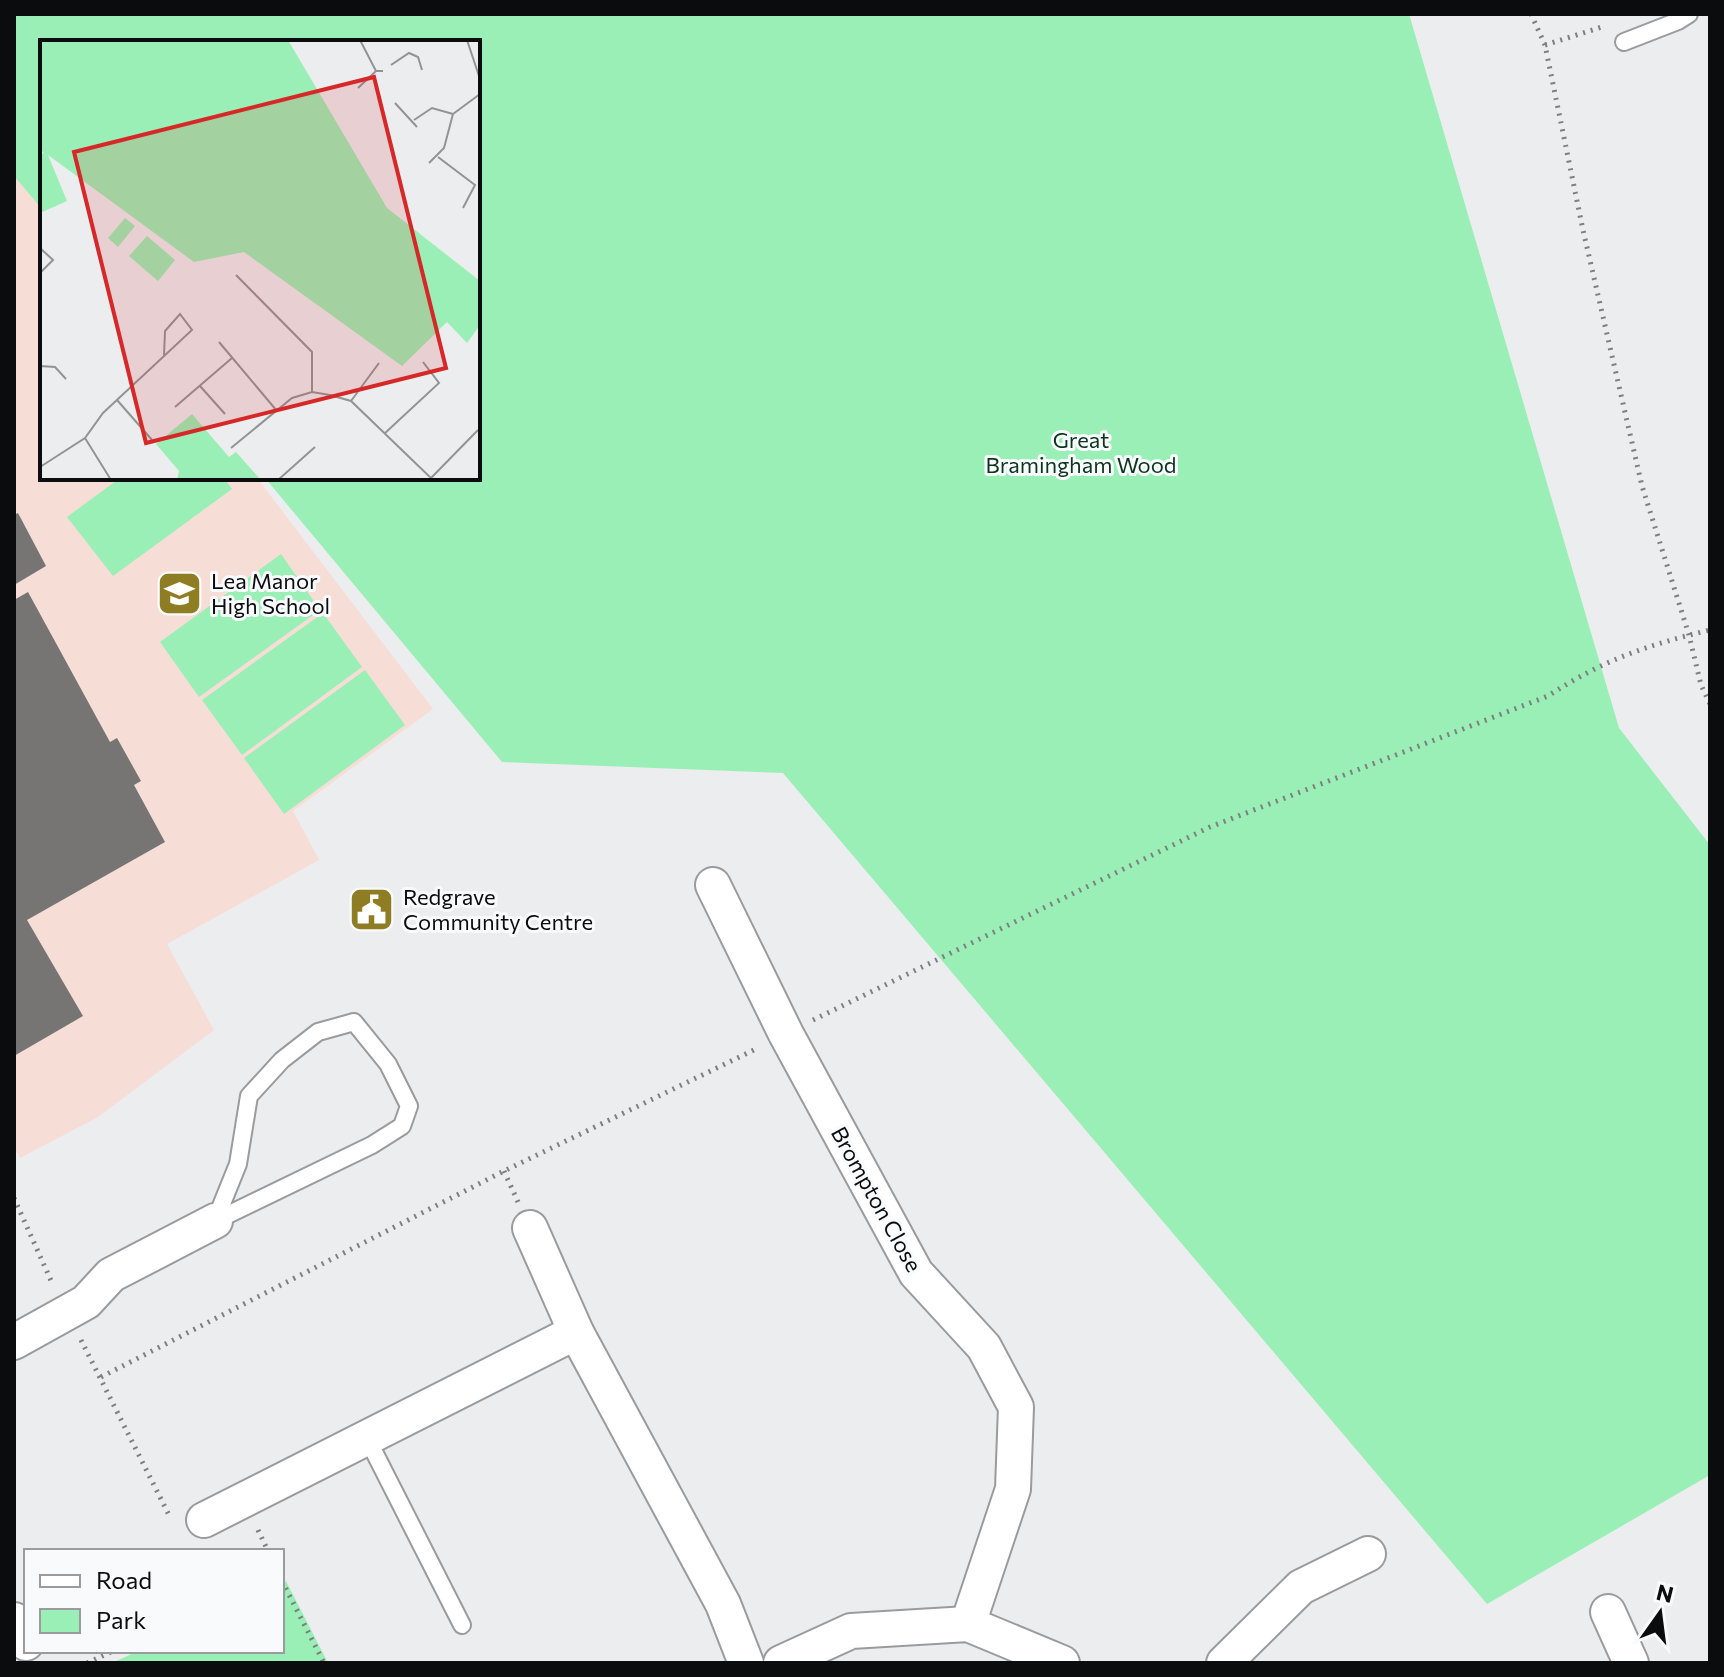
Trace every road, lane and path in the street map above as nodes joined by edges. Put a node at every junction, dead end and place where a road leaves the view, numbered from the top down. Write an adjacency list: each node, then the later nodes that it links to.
1 (1531, 14): 5 (path)
2 (1689, 14): 4 (lane)
3 (1613, 23): 5 (path)
4 (1624, 42)
5 (1545, 45): 7 (path)
6 (1710, 630): 7 (path)
7 (1689, 635): 8 (path); 10 (path)
8 (1710, 704)
9 (713, 885): 10 (street, Brompton Close)
10 (786, 1034): 17 (path); 24 (street, Brompton Close)
11 (14, 1198): 14 (path)
12 (215, 1221): 12 (lane); 14 (street)
13 (530, 1228): 15 (street)
14 (67, 1314): 16 (street); 17 (path)
15 (576, 1332): 18 (street); 30 (street)
16 (14, 1342)
17 (101, 1377): 19 (path)
18 (367, 1438): 19 (street); 25 (lane)
19 (187, 1520)
20 (1368, 1554): 33 (street)
21 (284, 1585): 29 (path)
22 (1608, 1612): 34 (street)
23 (14, 1620): 26 (street)
24 (968, 1624): 31 (street); 32 (street)
25 (462, 1625)
26 (24, 1639)
27 (109, 1653): 28 (path)
28 (87, 1663)
29 (324, 1663)
30 (746, 1663)
31 (781, 1663)
32 (1062, 1663)
33 (1224, 1663)
34 (1631, 1663)

